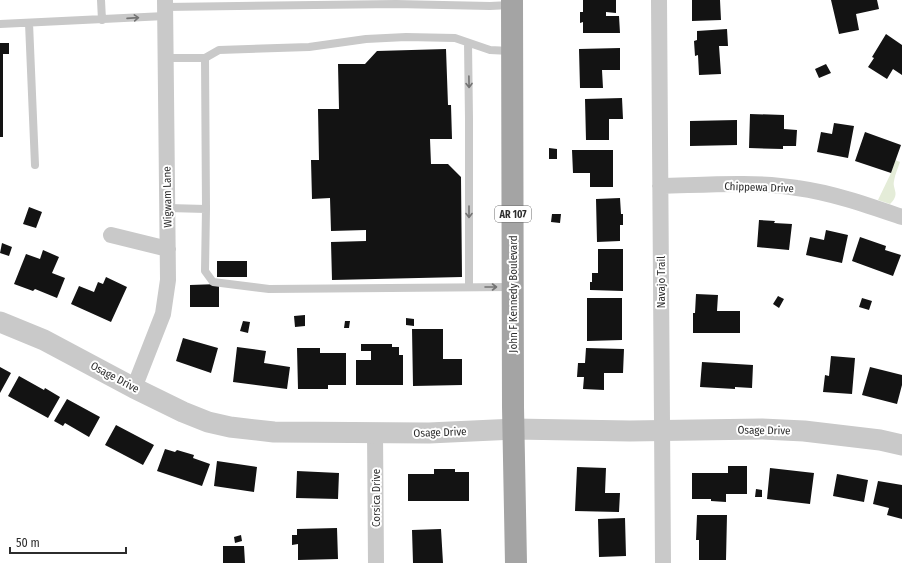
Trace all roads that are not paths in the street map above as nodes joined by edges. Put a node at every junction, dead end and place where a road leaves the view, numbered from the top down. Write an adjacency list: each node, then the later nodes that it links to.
1 (101, 0): 6 (lane)
2 (659, 0): 14 (street, Navajo Trail)
3 (382, 2): 4 (lane); 5 (lane)
4 (512, 2): 10 (main road, John F Kennedy Boulevard / AR 107)
5 (165, 8): 6 (lane, one-way to 5); 11 (street, Wigwam Lane)
6 (102, 20): 7 (lane)
7 (29, 23): 8 (lane); 13 (lane)
8 (0, 24)
9 (468, 42): 10 (lane); 12 (lane); 20 (lane, one-way to 20)
10 (513, 51): 21 (main road, John F Kennedy Boulevard / AR 107)
11 (165, 58): 12 (lane); 15 (street, Wigwam Lane)
12 (205, 58): 16 (lane)
13 (35, 165)
14 (660, 186): 17 (street, Chippewa Drive); 25 (street, Navajo Trail)
15 (168, 208): 16 (lane); 19 (street, Wigwam Lane)
16 (206, 209): 20 (lane)
17 (902, 217)
18 (111, 235): 19 (street)
19 (168, 249): 23 (street, Wigwam Lane)
20 (469, 287): 21 (lane, one-way to 21)
21 (513, 287): 24 (main road, John F Kennedy Boulevard / AR 107)
22 (0, 322): 23 (street, Osage Drive)
23 (134, 388): 26 (street, Osage Drive)
24 (514, 429): 25 (street, Osage Drive); 26 (street, Osage Drive); 29 (main road, John F Kennedy Boulevard / AR 107)
25 (662, 430): 27 (street, Osage Drive); 30 (street, Navajo Trail)
26 (375, 432): 28 (street, Corsica Drive)
27 (902, 445)
28 (376, 563)
29 (516, 563)
30 (663, 563)

